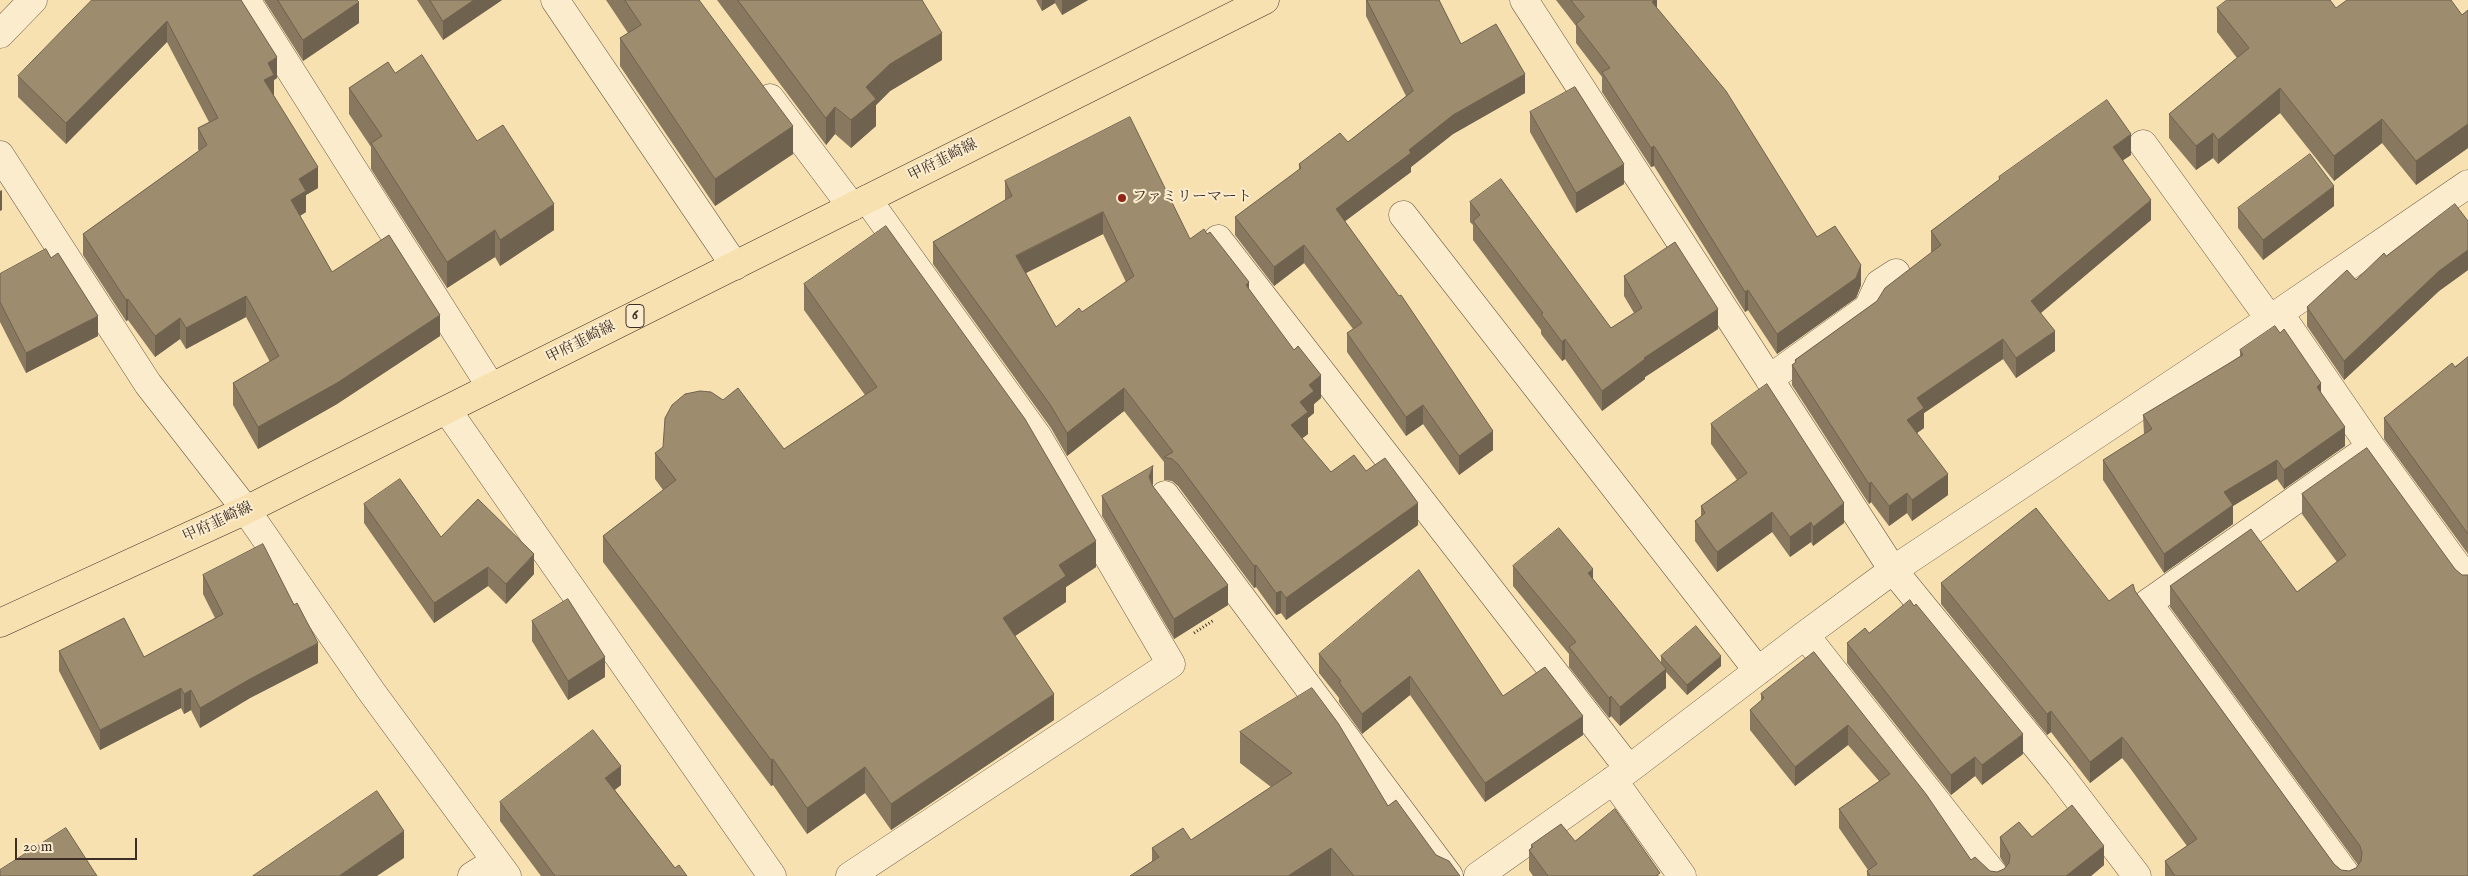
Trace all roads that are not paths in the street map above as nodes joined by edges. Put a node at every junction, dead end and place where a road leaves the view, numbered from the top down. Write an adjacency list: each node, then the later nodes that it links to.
1 (33, 0): 6 (street)
2 (246, 0): 18 (street)
3 (555, 0): 14 (street)
4 (1265, 0): 11 (main road, 甲府韮崎線 / 6)
5 (1524, 0): 17 (street)
6 (0, 34)
7 (756, 80): 11 (street)
8 (2143, 144): 16 (street)
9 (0, 155): 22 (street)
10 (2465, 193): 16 (street)
11 (860, 203): 14 (main road, 甲府韮崎線 / 6); 32 (street)
12 (1403, 215): 27 (street)
13 (1218, 239): 28 (street)
14 (734, 266): 18 (main road, 甲府韮崎線 / 6)
15 (1896, 272): 17 (street)
16 (2274, 316): 20 (street); 23 (street)
17 (1769, 379): 23 (street)
18 (492, 387): 19 (main road, 甲府韮崎線 / 6)
19 (447, 410): 22 (main road, 甲府韮崎線 / 6); 31 (street)
20 (2371, 447): 24 (street); 38 (street)
21 (1165, 495): 33 (street)
22 (246, 510): 25 (main road, 甲府韮崎線 / 6); 29 (street)
23 (1893, 570): 26 (street); 37 (street)
24 (2468, 581)
25 (0, 623)
26 (1805, 634): 27 (street); 36 (street)
27 (1758, 671): 28 (street)
28 (1621, 774): 34 (street); 35 (street)
29 (502, 868): 30 (street)
30 (472, 876)
31 (772, 876)
32 (850, 876)
33 (1449, 876)
34 (1478, 876)
35 (1682, 876)
36 (1995, 876)
37 (2137, 876)
38 (2347, 876)

